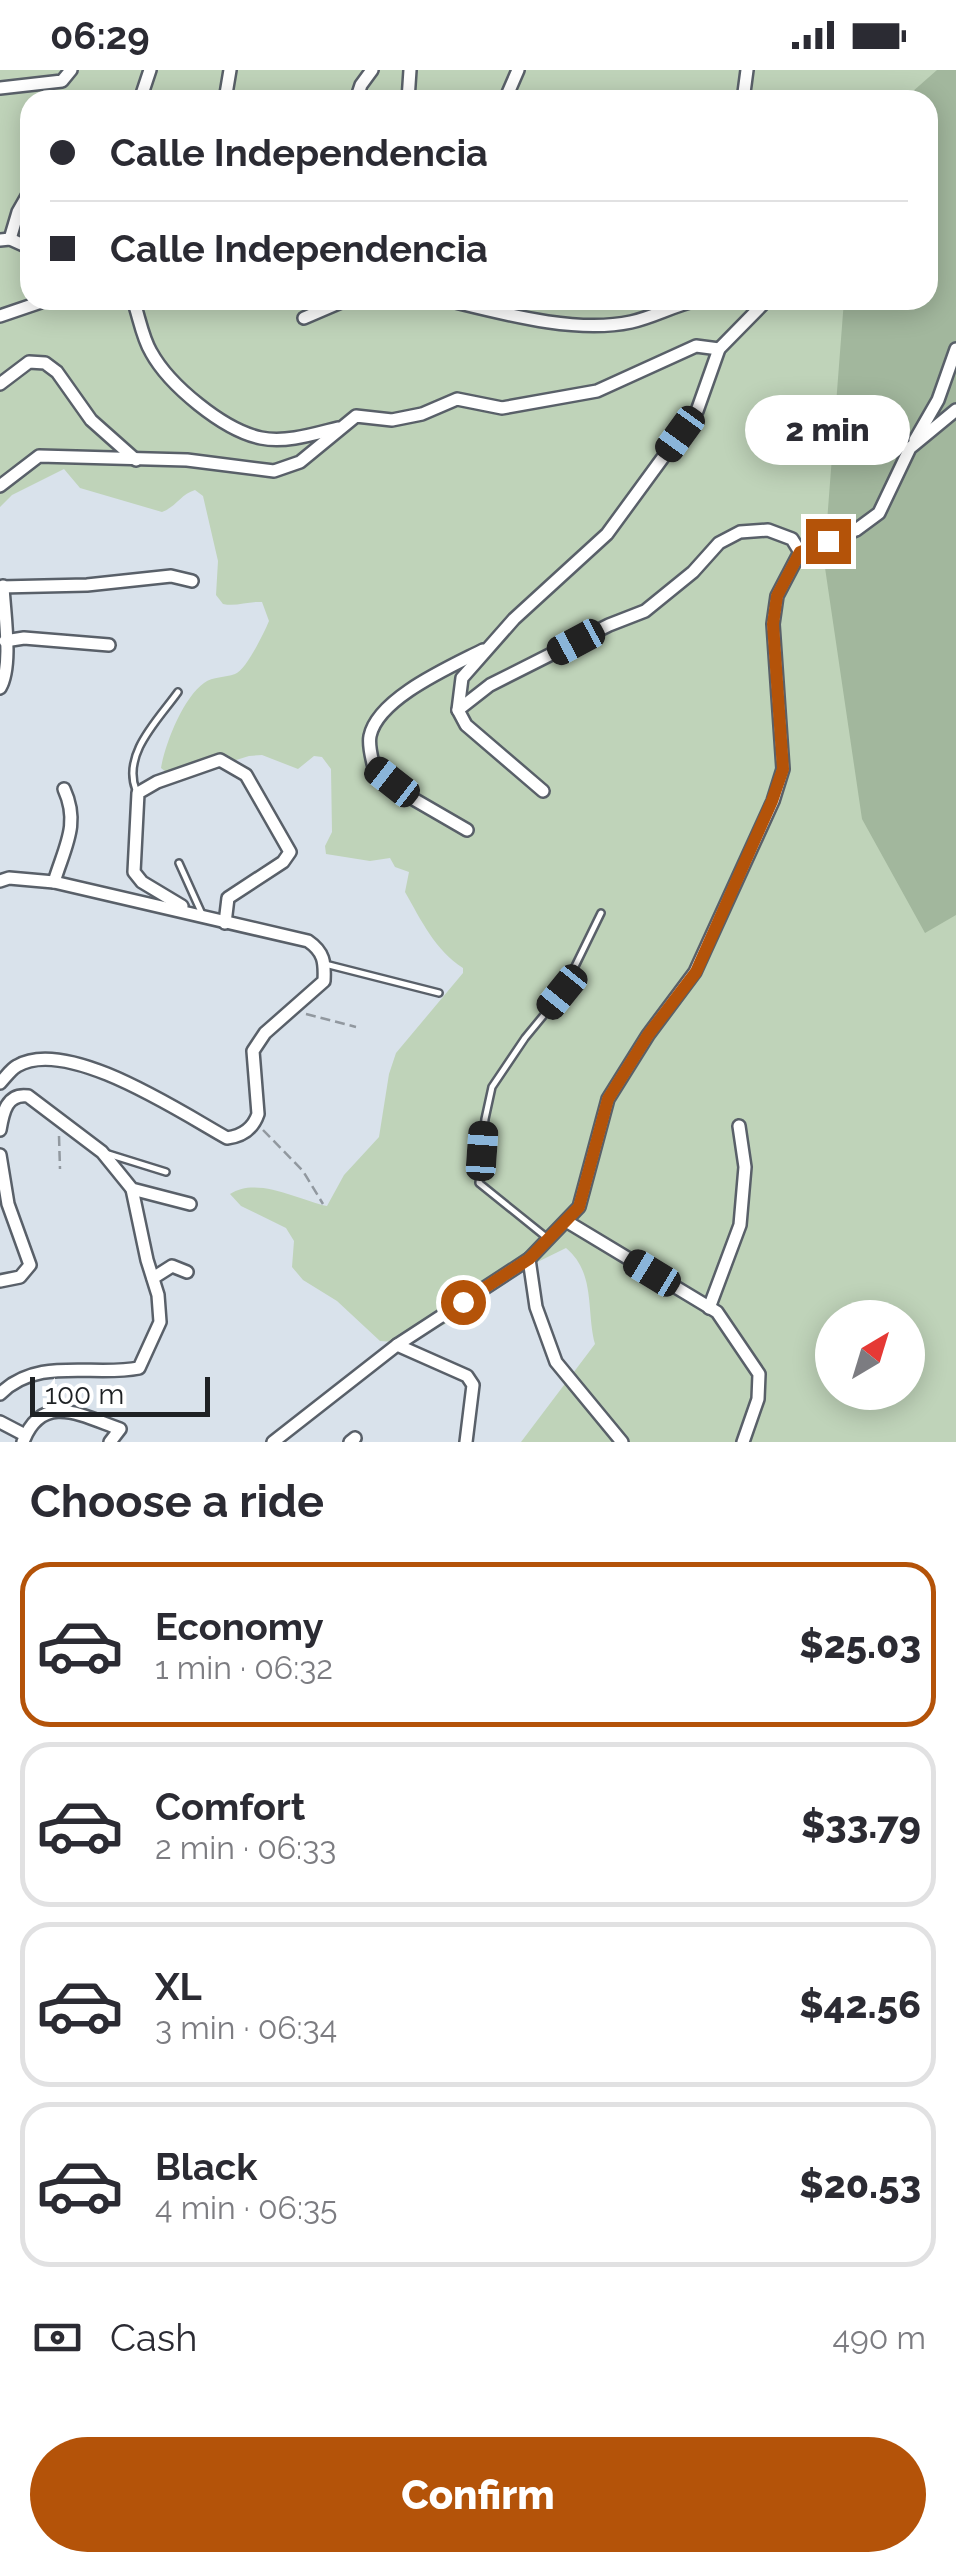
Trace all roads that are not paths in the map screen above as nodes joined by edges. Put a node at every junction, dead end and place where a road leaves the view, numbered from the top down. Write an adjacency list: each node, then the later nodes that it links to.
1 (71, 70): 2 (street)
2 (0, 88)
3 (20, 209): 4 (street)
4 (5, 240)
5 (137, 310): 15 (street)
6 (323, 310): 10 (street)
7 (490, 310): 8 (street)
8 (661, 310)
9 (757, 310): 11 (street)
10 (304, 318)
11 (719, 349): 15 (street); 24 (street)
12 (956, 349): 16 (street)
13 (0, 384): 17 (street)
14 (956, 410): 16 (street)
15 (340, 428): 17 (street)
16 (910, 448): 19 (street)
17 (136, 460): 18 (street)
18 (0, 486)
19 (800, 552): 27 (street); 48 (street)
20 (192, 581): 21 (street)
21 (1, 586): 22 (street)
22 (5, 641): 23 (street); 25 (street)
23 (109, 645)
24 (491, 645): 27 (street); 31 (street)
25 (0, 688)
26 (178, 692): 30 (lane)
27 (458, 710): 29 (street)
28 (64, 788): 34 (street)
29 (542, 791)
30 (138, 793): 36 (street); 37 (street)
31 (467, 830)
32 (179, 864): 36 (lane)
33 (0, 882): 34 (street)
34 (54, 882): 36 (street)
35 (601, 914): 51 (lane)
36 (201, 916): 37 (street)
37 (225, 923): 38 (street)
38 (325, 964): 39 (lane); 40 (street)
39 (438, 992)
40 (0, 1082)
41 (738, 1126): 56 (street)
42 (0, 1130): 43 (street)
43 (102, 1152): 45 (lane); 46 (street)
44 (0, 1155): 50 (street)
45 (166, 1172)
46 (132, 1190): 47 (street); 54 (street)
47 (190, 1204)
48 (566, 1221): 51 (street); 56 (street)
49 (0, 1222): 50 (street)
50 (18, 1231): 55 (street)
51 (548, 1239): 52 (street)
52 (529, 1259): 57 (street); 64 (street)
53 (187, 1272): 54 (street)
54 (153, 1278): 58 (street)
55 (0, 1281)
56 (709, 1308): 65 (street)
57 (397, 1345): 62 (street); 63 (street)
58 (0, 1394)
59 (0, 1422): 60 (street)
60 (24, 1439): 61 (street)
61 (110, 1442)
62 (272, 1442)
63 (466, 1442)
64 (622, 1442)
65 (744, 1442)

